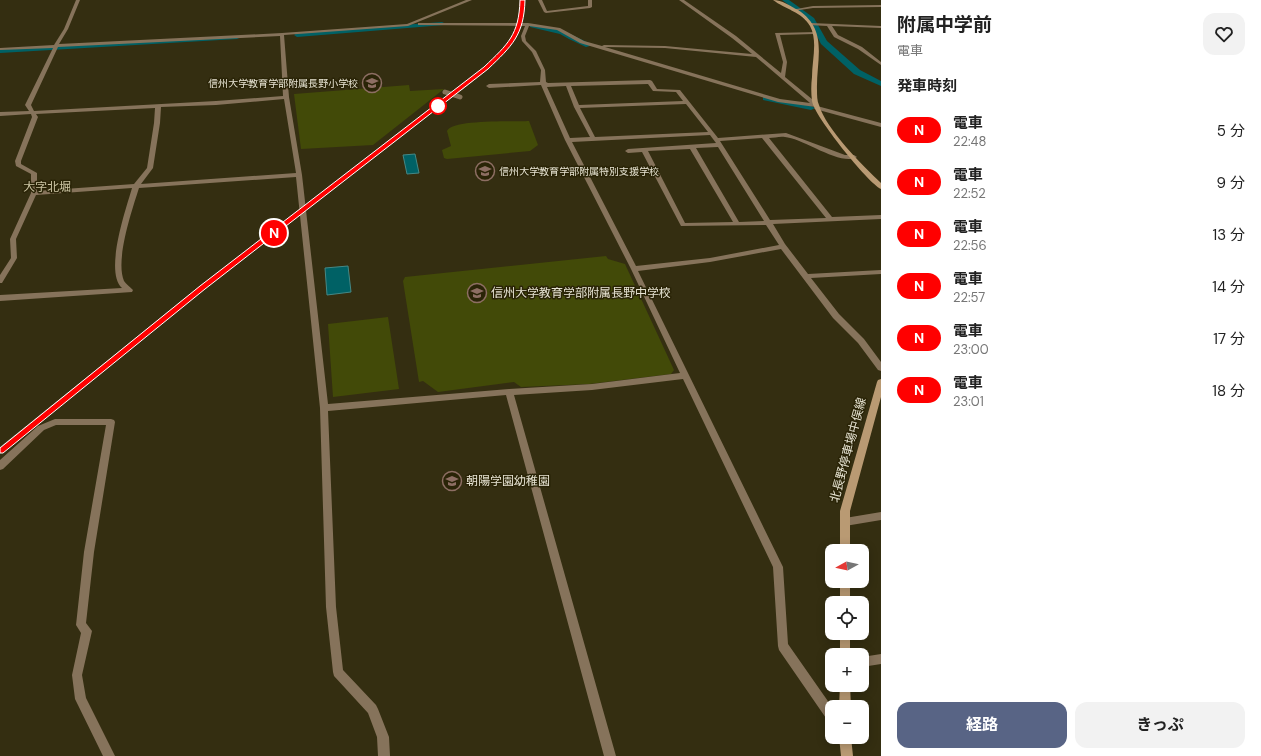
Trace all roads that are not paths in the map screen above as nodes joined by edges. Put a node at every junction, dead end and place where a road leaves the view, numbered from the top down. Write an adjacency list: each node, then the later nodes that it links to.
1 (78, 0): 16 (street)
2 (470, 0): 9 (street)
3 (540, 0): 4 (street)
4 (590, 0)
5 (681, 0): 19 (street)
6 (775, 0): 8 (main road)
7 (881, 6): 8 (street)
8 (797, 10): 11 (main road)
9 (412, 24): 10 (street); 15 (street)
10 (528, 24): 17 (street); 22 (street)
11 (812, 24): 12 (street); 14 (main road)
12 (829, 25): 13 (street); 20 (street)
13 (881, 27)
14 (814, 33): 21 (street); 30 (main road)
15 (282, 34): 16 (street); 26 (street)
16 (56, 46): 18 (street); 32 (street)
17 (600, 46): 19 (street); 30 (street)
18 (0, 49)
19 (756, 56): 21 (street)
20 (881, 64)
21 (783, 77): 30 (street)
22 (543, 83): 23 (street); 24 (street); 38 (street)
23 (568, 84): 28 (street); 31 (street)
24 (489, 86)
25 (445, 92): 27 (street, bridge)
26 (286, 97): 29 (street); 44 (street)
27 (460, 97)
28 (687, 102): 31 (street); 35 (street)
29 (158, 105): 32 (street); 45 (street)
30 (817, 106): 34 (street); 43 (main road)
31 (577, 107): 37 (street)
32 (32, 113): 33 (street); 47 (street)
33 (0, 114)
34 (881, 125)
35 (712, 133): 37 (street); 39 (street)
36 (765, 137): 39 (street); 43 (street); 49 (street)
37 (593, 138): 38 (street)
38 (568, 140): 53 (street)
39 (717, 142): 40 (street); 50 (street)
40 (692, 147): 41 (street); 51 (street)
41 (644, 150): 42 (street); 51 (street)
42 (628, 151)
43 (854, 157): 46 (main road)
44 (299, 175): 45 (street); 62 (street)
45 (136, 186): 47 (street); 57 (street)
46 (881, 187)
47 (34, 193): 56 (street)
48 (881, 217): 49 (street)
49 (830, 219): 50 (street)
50 (768, 222): 51 (street); 52 (street)
51 (737, 224)
52 (783, 246): 53 (street); 55 (street)
53 (634, 269): 59 (street)
54 (881, 272): 55 (street)
55 (806, 276): 58 (street)
56 (0, 281)
57 (0, 298)
58 (881, 368)
59 (685, 376): 61 (street); 69 (street)
60 (881, 382): 65 (main road, 北長野停車場中俣線)
61 (510, 392): 62 (street); 73 (street)
62 (324, 408): 72 (street)
63 (0, 466): 71 (street)
64 (881, 516): 65 (street)
65 (845, 522): 66 (main road, 北長野停車場中俣線)
66 (845, 544)
67 (881, 659): 68 (street)
68 (869, 661)
69 (825, 707)
70 (846, 744): 74 (main road)
71 (109, 756)
72 (384, 756)
73 (610, 756)
74 (847, 756)

